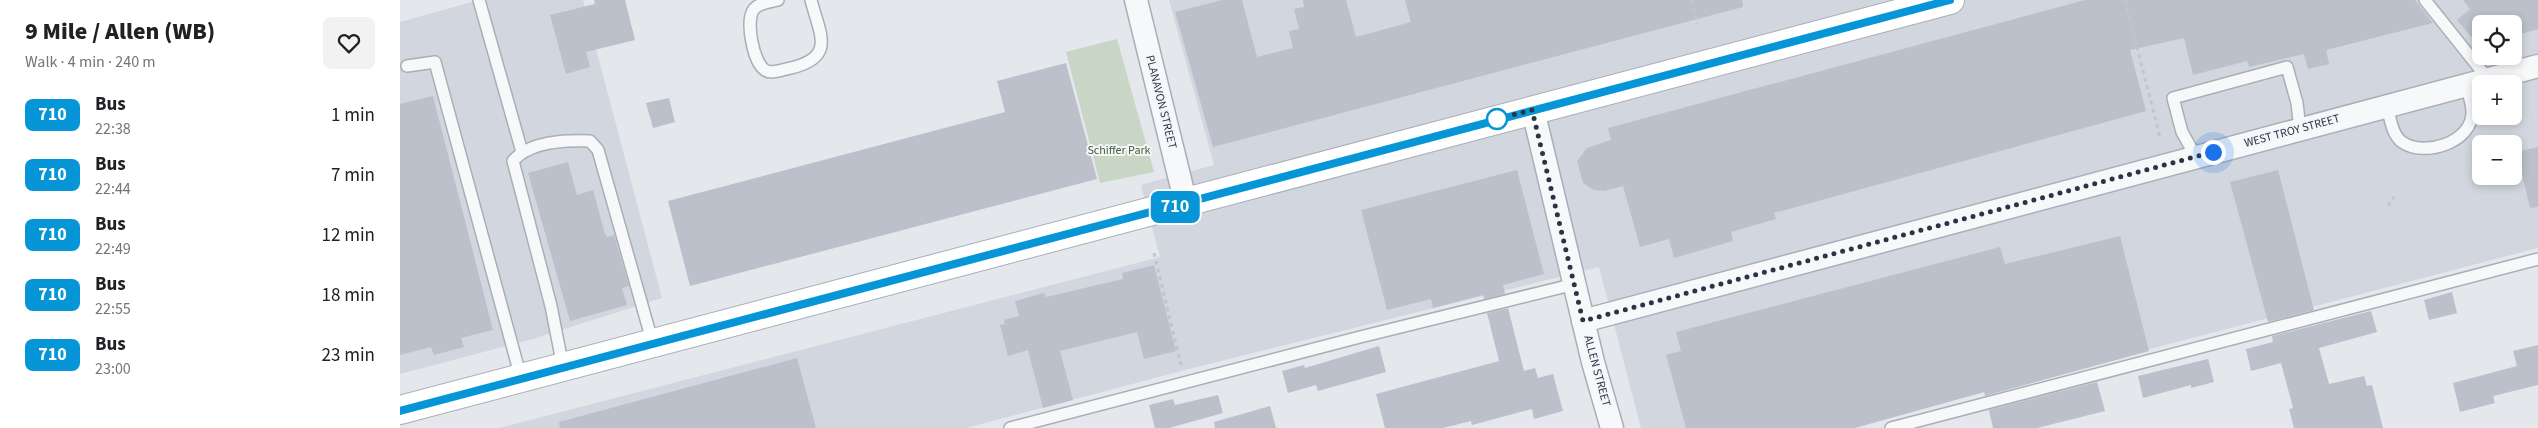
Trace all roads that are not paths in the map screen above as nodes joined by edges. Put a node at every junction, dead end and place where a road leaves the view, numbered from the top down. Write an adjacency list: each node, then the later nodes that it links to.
1 (479, 0): 16 (lane)
2 (778, 0): 3 (lane)
3 (811, 0)
4 (1138, 0): 18 (street, PLANAVON STREET)
5 (1950, 0): 14 (main road)
6 (2425, 0): 9 (lane)
7 (407, 66): 24 (lane)
8 (2538, 66): 10 (street, WEST TROY STREET)
9 (2485, 75)
10 (2503, 75)
11 (2472, 83): 12 (street, WEST TROY STREET)
12 (2466, 85): 13 (street, WEST TROY STREET); 13 (lane)
13 (2387, 106): 15 (street, WEST TROY STREET)
14 (1532, 110): 18 (main road); 20 (street, ALLEN STREET)
15 (2300, 129): 17 (street, WEST TROY STREET); 17 (lane)
16 (522, 152): 22 (lane); 23 (lane)
17 (2196, 157): 21 (street, WEST TROY STREET)
18 (1186, 204): 22 (main road)
19 (2538, 259): 28 (lane)
20 (1575, 284): 21 (street, ALLEN STREET); 26 (lane)
21 (1583, 321): 27 (street, ALLEN STREET)
22 (653, 344): 23 (main road)
23 (563, 367): 24 (main road)
24 (521, 378): 25 (main road)
25 (400, 410)
26 (1010, 428)
27 (1612, 428)
28 (1890, 428)

